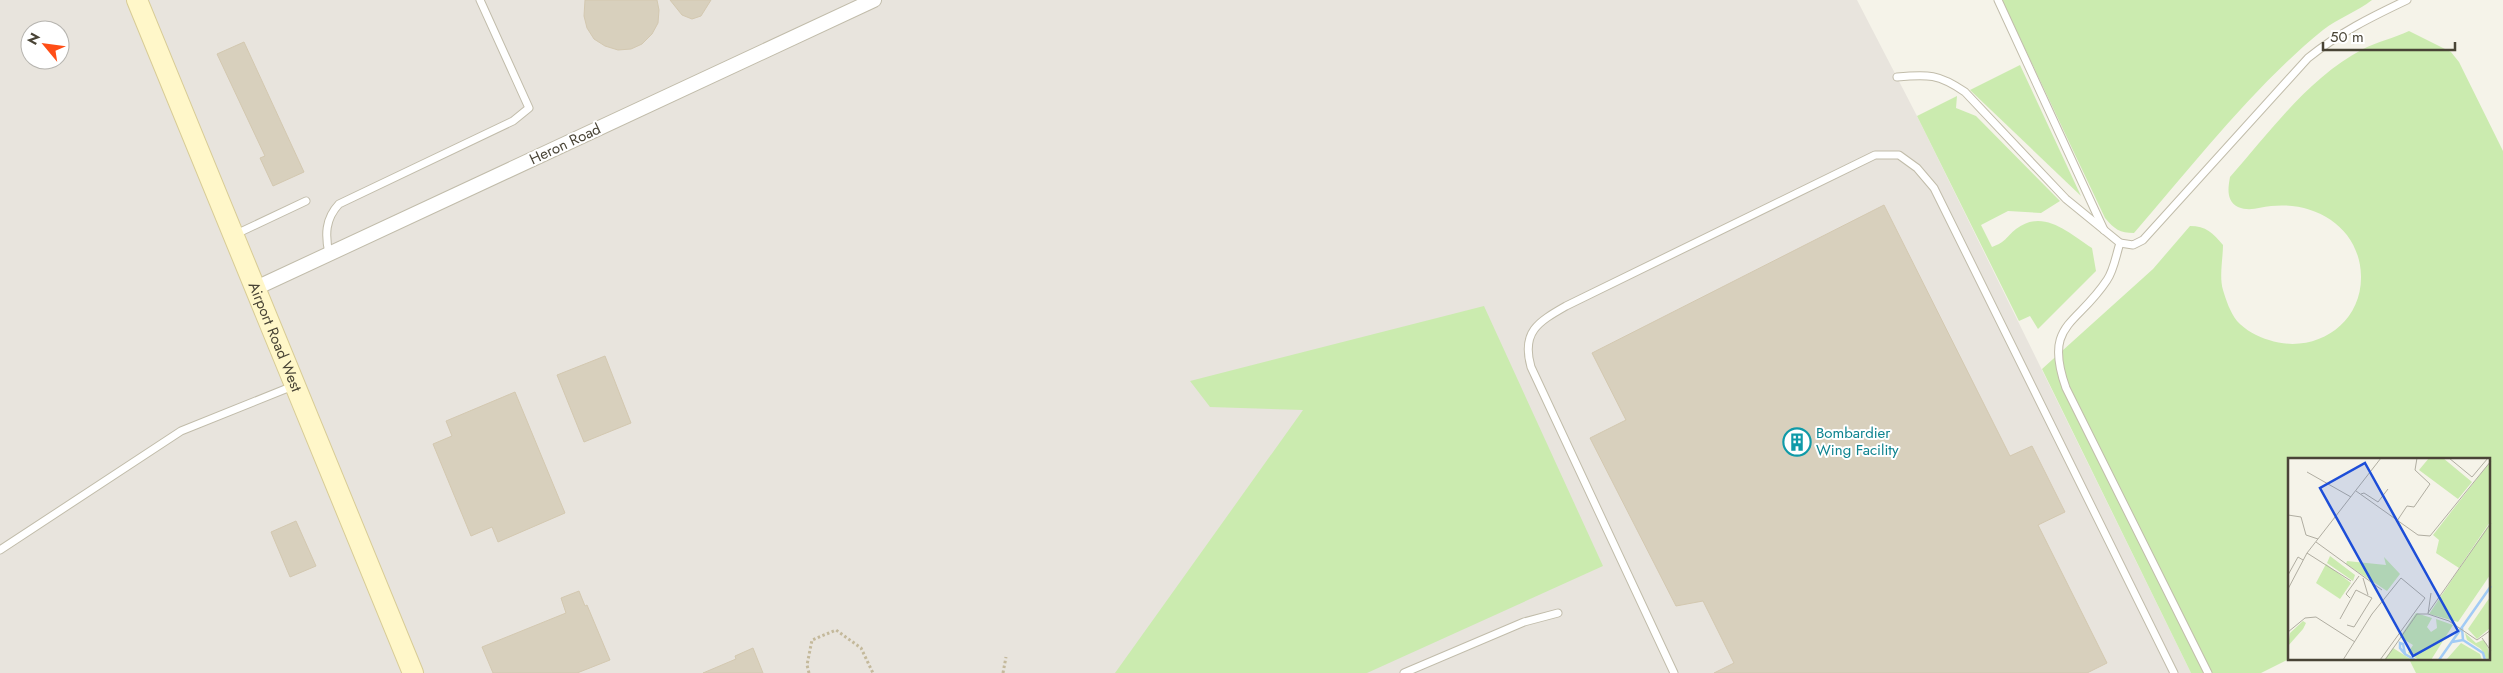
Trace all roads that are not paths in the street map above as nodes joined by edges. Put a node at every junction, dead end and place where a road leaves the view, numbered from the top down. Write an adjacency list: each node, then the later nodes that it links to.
1 (137, 0): 10 (street, Airport Road West)
2 (480, 0): 12 (lane)
3 (874, 0): 6 (street, Heron Road)
4 (1998, 0): 9 (lane)
5 (2407, 0): 11 (lane)
6 (857, 4): 12 (street, Heron Road)
7 (1897, 77): 9 (lane)
8 (306, 201): 10 (lane)
9 (2105, 233): 11 (lane)
10 (234, 235): 13 (street, Airport Road West)
11 (2120, 244): 21 (lane)
12 (328, 254): 13 (street, Heron Road)
13 (256, 288): 14 (street, Airport Road West)
14 (295, 385): 15 (lane); 17 (street, Airport Road West)
15 (0, 550)
16 (1558, 613): 18 (lane)
17 (413, 673)
18 (1404, 673)
19 (1674, 673): 20 (lane)
20 (2174, 673)
21 (2208, 673)

